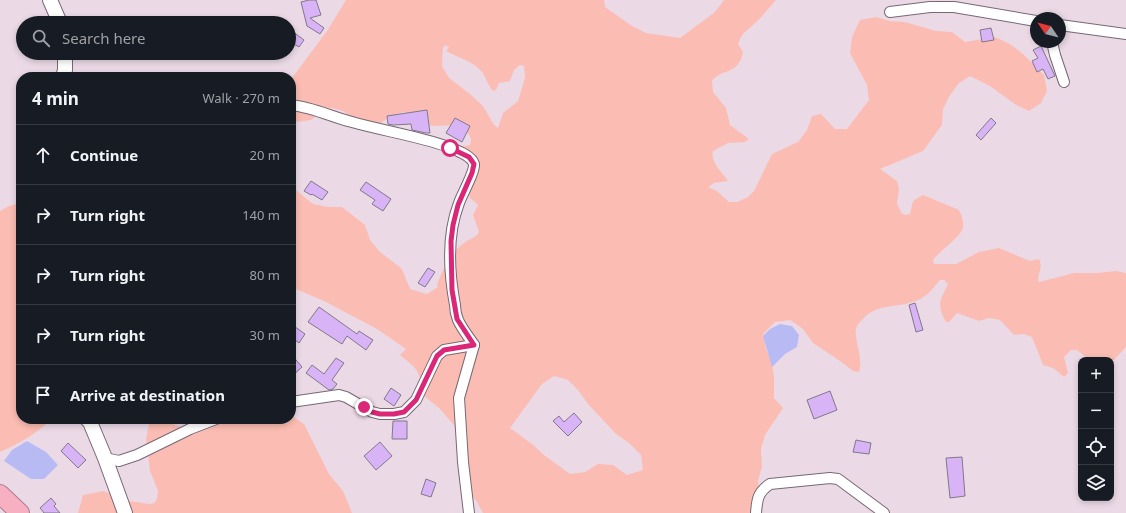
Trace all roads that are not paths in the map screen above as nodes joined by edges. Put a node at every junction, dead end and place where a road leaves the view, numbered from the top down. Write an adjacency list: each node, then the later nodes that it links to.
1 (50, 0): 3 (street)
2 (890, 12): 4 (street)
3 (57, 16)
4 (1030, 20)
5 (1066, 26): 6 (street)
6 (1126, 34)
7 (1053, 48): 10 (street)
8 (65, 60): 9 (street)
9 (64, 72)
10 (1064, 82)
11 (296, 106): 12 (street)
12 (474, 345): 13 (street); 20 (street)
13 (296, 401)
14 (91, 424): 16 (street)
15 (203, 424): 16 (street)
16 (105, 458): 19 (street)
17 (0, 494): 18 (highway)
18 (20, 513)
19 (125, 513)
20 (469, 513)
21 (756, 513): 22 (street)
22 (884, 513)

